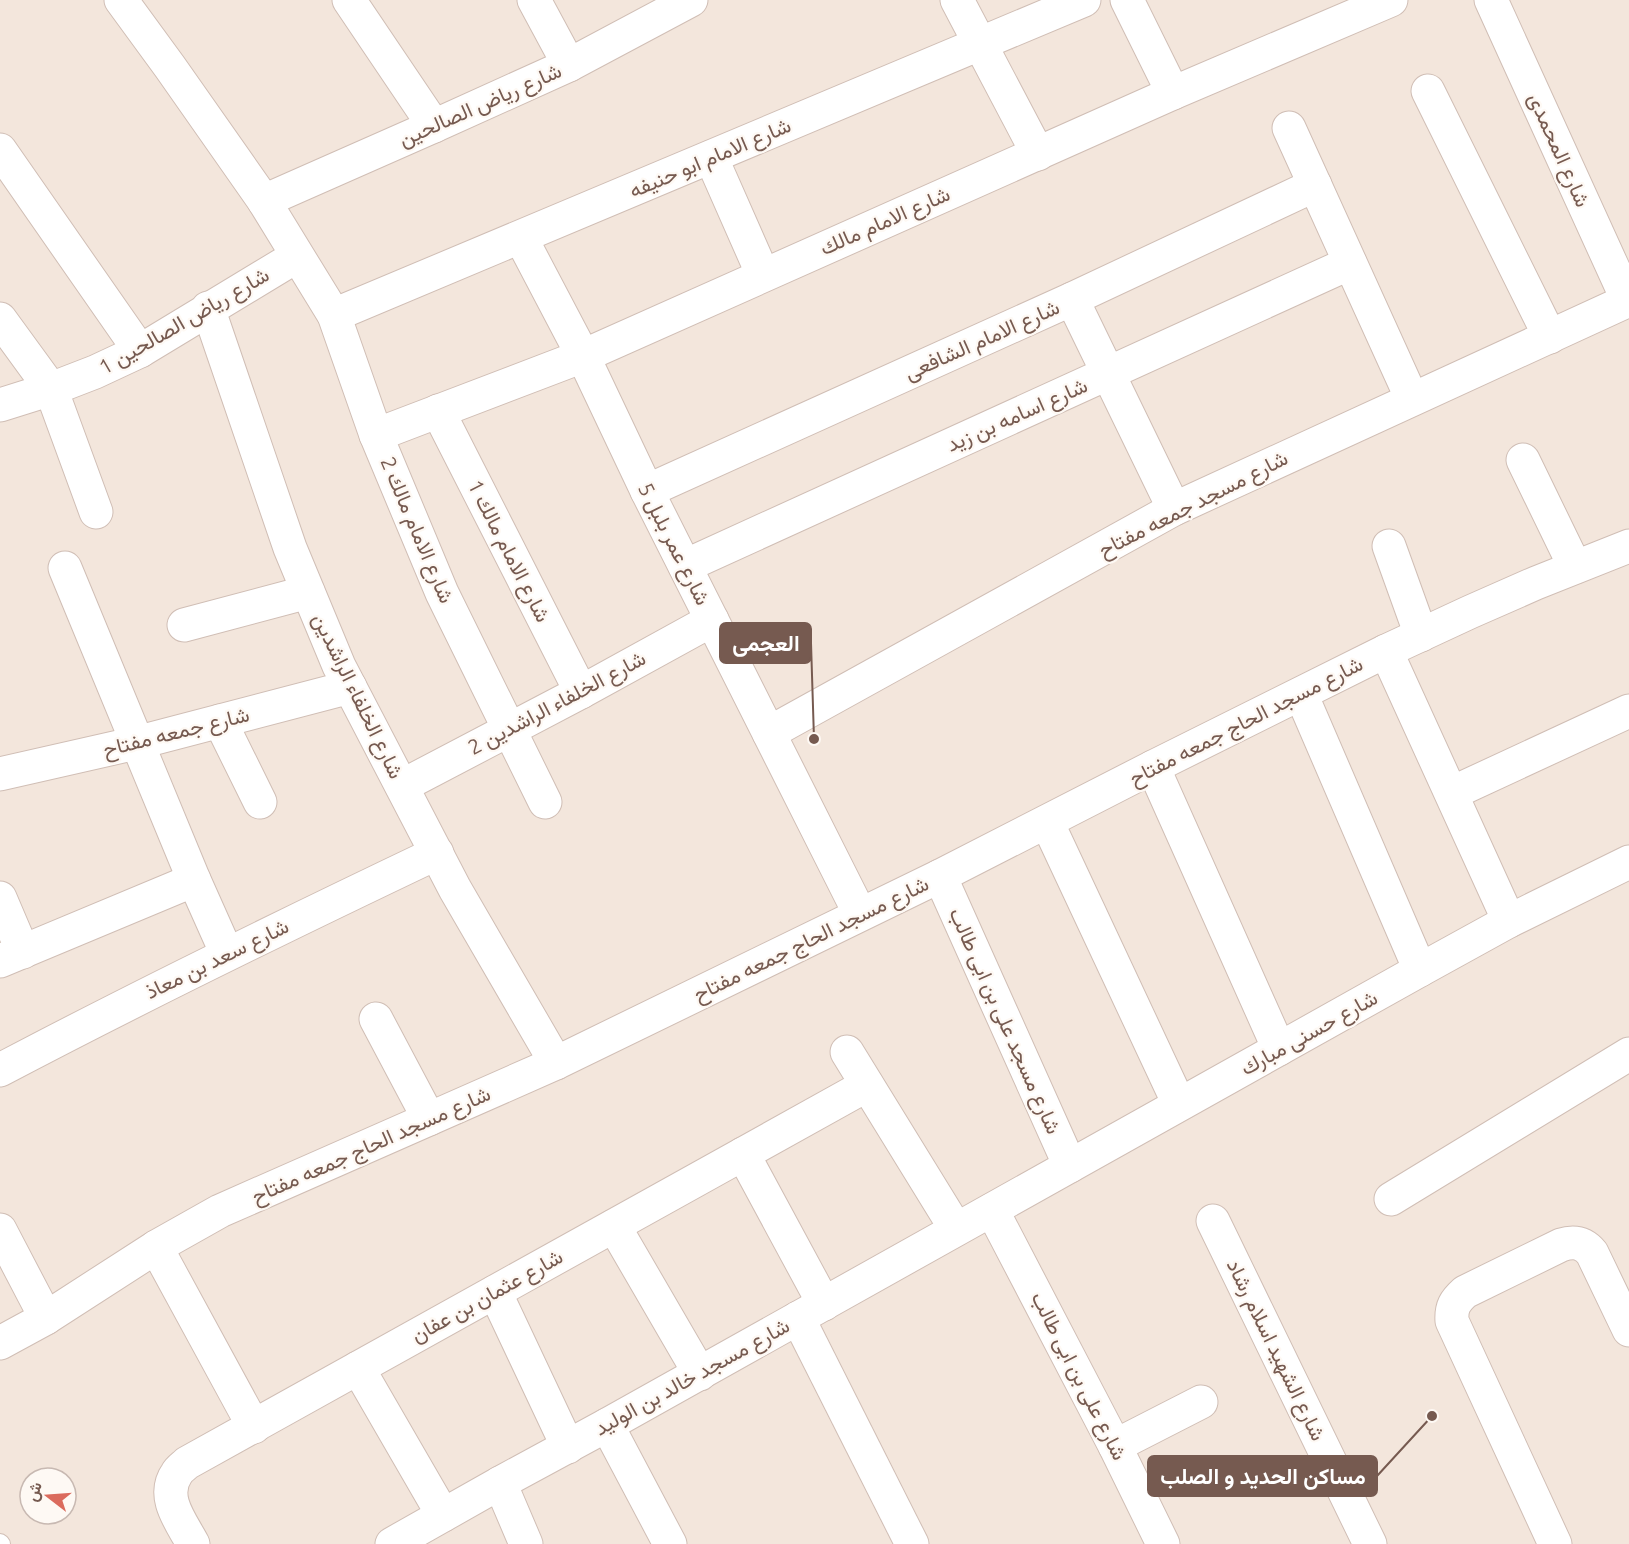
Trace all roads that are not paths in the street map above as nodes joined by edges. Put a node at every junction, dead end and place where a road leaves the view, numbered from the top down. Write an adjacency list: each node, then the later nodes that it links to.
1 (121, 0): 20 (street)
2 (349, 0): 14 (street)
3 (534, 0): 11 (street)
4 (957, 0): 10 (street)
5 (1084, 0): 10 (street, شارع الامام ابو حنيفه)
6 (1127, 0): 13 (street)
7 (1391, 0): 13 (street, شارع الامام مالك)
8 (1491, 0): 26 (street, شارع المحمدى)
9 (680, 2): 11 (street, شارع رياض الصالحين)
10 (980, 44): 17 (street); 18 (street, شارع الامام ابو حنيفه)
11 (569, 65): 14 (street, شارع رياض الصالحين)
12 (1428, 91): 30 (street)
13 (1173, 93): 17 (street, شارع الامام مالك)
14 (434, 126): 20 (street, شارع رياض الصالحين)
15 (1289, 128): 19 (street)
16 (0, 150): 31 (street)
17 (1038, 154): 24 (street, شارع الامام مالك)
18 (711, 157): 21 (street, شارع الامام ابو حنيفه); 24 (street)
19 (1315, 185): 23 (street); 25 (street, شارع الامام الشافعى)
20 (264, 201): 22 (street)
21 (520, 238): 28 (street, شارع الامام ابو حنيفه); 32 (street, شارع عمر بلبل 5)
22 (297, 256): 27 (street, شارع رياض الصالحين 1); 28 (street, شارع الامام مالك 2)
23 (1350, 263): 33 (street, شارع اسامه بن زيد); 35 (street)
24 (764, 275): 32 (street, شارع الامام مالك)
25 (1072, 299): 33 (street); 40 (street, شارع الامام الشافعى)
26 (1628, 301): 30 (street, شارع مسجد جمعه مفتاح)
27 (208, 308): 31 (street, شارع رياض الصالحين 1); 48 (street, شارع الخلفاء الراشدين)
28 (334, 315): 38 (street, شارع الامام مالك 2)
29 (0, 319): 34 (street)
30 (1550, 336): 35 (street, شارع مسجد جمعه مفتاح)
31 (140, 351): 34 (street, شارع رياض الصالحين 1)
32 (583, 356): 37 (street, شارع الامام مالك); 40 (street, شارع عمر بلبل 5)
33 (1108, 374): 41 (street); 45 (street, شارع اسامه بن زيد)
34 (51, 389): 36 (street, شارع رياض الصالحين 1); 42 (street)
35 (1412, 399): 41 (street, شارع مسجد جمعه مفتاح)
36 (0, 405)
37 (438, 411): 38 (street, شارع الامام مالك); 54 (street, شارع الامام مالك 1)
38 (376, 435): 58 (street, شارع الامام مالك 2)
39 (1522, 460): 46 (street)
40 (647, 491): 45 (street, شارع عمر بلبل 5)
41 (1174, 509): 59 (street, شارع مسجد جمعه مفتاح)
42 (96, 512)
43 (1389, 546): 51 (street)
44 (1629, 546): 46 (street, شارع مسجد الحاج جمعه مفتاح)
45 (685, 566): 49 (street, شارع عمر بلبل 5)
46 (1575, 567): 51 (street, شارع مسجد الحاج جمعه مفتاح)
47 (65, 568): 60 (street)
48 (308, 591): 50 (street); 53 (street, شارع الخلفاء الراشدين)
49 (712, 620): 54 (street, شارع الخلفاء الراشدين 2); 59 (street, شارع عمر بلبل 5)
50 (184, 625)
51 (1421, 635): 52 (street, شارع مسجد الحاج جمعه مفتاح)
52 (1386, 651): 55 (street, شارع مسجد الحاج جمعه مفتاح); 64 (street)
53 (350, 687): 57 (street, شارع جمعه مفتاح); 63 (street, شارع الخلفاء الراشدين)
54 (581, 692): 58 (street, شارع الخلفاء الراشدين 2)
55 (1301, 694): 61 (street, شارع مسجد الحاج جمعه مفتاح); 77 (street)
56 (1629, 711): 64 (street)
57 (220, 721): 60 (street, شارع جمعه مفتاح); 65 (street)
58 (509, 729): 63 (street, شارع الخلفاء الراشدين 2); 66 (street, شارع الامام مالك 2)
59 (769, 733): 73 (street, شارع عمر بلبل 5)
60 (136, 743): 62 (street, شارع جمعه مفتاح); 71 (street)
61 (1154, 766): 67 (street, شارع مسجد الحاج جمعه مفتاح); 79 (street)
62 (0, 774)
63 (402, 786): 68 (street, شارع الخلفاء الراشدين)
64 (1452, 793): 74 (street)
65 (260, 802)
66 (545, 802)
67 (1047, 822): 70 (street, شارع مسجد الحاج جمعه مفتاح); 85 (street)
68 (436, 853): 75 (street, شارع سعد بن معاذ); 82 (street, شارع الخلفاء الراشدين)
69 (1629, 862): 74 (street, شارع حسنى مبارك)
70 (940, 876): 73 (street, شارع مسجد الحاج جمعه مفتاح); 88 (street, شارع مسجد على بن ابى طالب)
71 (194, 880): 75 (street); 76 (street)
72 (0, 898): 76 (street)
73 (860, 914): 82 (street, شارع مسجد الحاج جمعه مفتاح)
74 (1509, 921): 77 (street, شارع حسنى مبارك)
75 (227, 954): 83 (street, شارع سعد بن معاذ)
76 (12, 957)
77 (1420, 970): 79 (street, شارع حسنى مبارك)
78 (376, 1020): 86 (street)
79 (1280, 1050): 85 (street, شارع حسنى مبارك)
80 (847, 1052): 84 (street)
81 (1629, 1054): 89 (street)
82 (556, 1062): 86 (street, شارع مسجد الحاج جمعه مفتاح)
83 (0, 1070)
84 (867, 1085): 87 (street, شارع عثمان بن عفان); 93 (street)
85 (1179, 1104): 88 (street, شارع حسنى مبارك)
86 (429, 1119): 95 (street, شارع مسجد الحاج جمعه مفتاح)
87 (744, 1154): 92 (street, شارع عثمان بن عفان); 97 (street)
88 (1070, 1166): 90 (street, شارع حسنى مبارك)
89 (1391, 1199)
90 (992, 1210): 93 (street, شارع مسجد خالد بن الوليد); 106 (street, شارع على بن ابى طالب)
91 (1213, 1221): 116 (street, شارع الشهيد اسلام رشاد)
92 (614, 1226): 96 (street, شارع عثمان بن عفان); 102 (street)
93 (956, 1229): 97 (street, شارع مسجد خالد بن الوليد)
94 (0, 1230): 98 (street)
95 (156, 1247): 98 (street, شارع مسجد الحاج جمعه مفتاح); 105 (street)
96 (495, 1292): 101 (street, شارع عثمان بن عفان); 107 (street)
97 (811, 1311): 102 (street, شارع مسجد خالد بن الوليد); 114 (street)
98 (46, 1318): 100 (street, شارع مسجد الحاج جمعه مفتاح)
99 (1629, 1330): 117 (street)
100 (0, 1343)
101 (358, 1368): 105 (street, شارع عثمان بن عفان); 109 (street)
102 (700, 1374): 104 (street, شارع مسجد خالد بن الوليد)
103 (1201, 1402): 106 (street)
104 (607, 1425): 107 (street, شارع مسجد خالد بن الوليد); 113 (street)
105 (254, 1427): 110 (street, شارع عثمان بن عفان)
106 (1116, 1446): 115 (street, شارع على بن ابى طالب)
107 (568, 1447): 108 (street, شارع مسجد خالد بن الوليد)
108 (500, 1483): 109 (street, شارع مسجد خالد بن الوليد); 112 (street)
109 (443, 1515): 111 (street, شارع مسجد خالد بن الوليد)
110 (193, 1544)
111 (392, 1544)
112 (526, 1544)
113 (670, 1544)
114 (912, 1544)
115 (1163, 1544)
116 (1371, 1544)
117 (1556, 1544)

